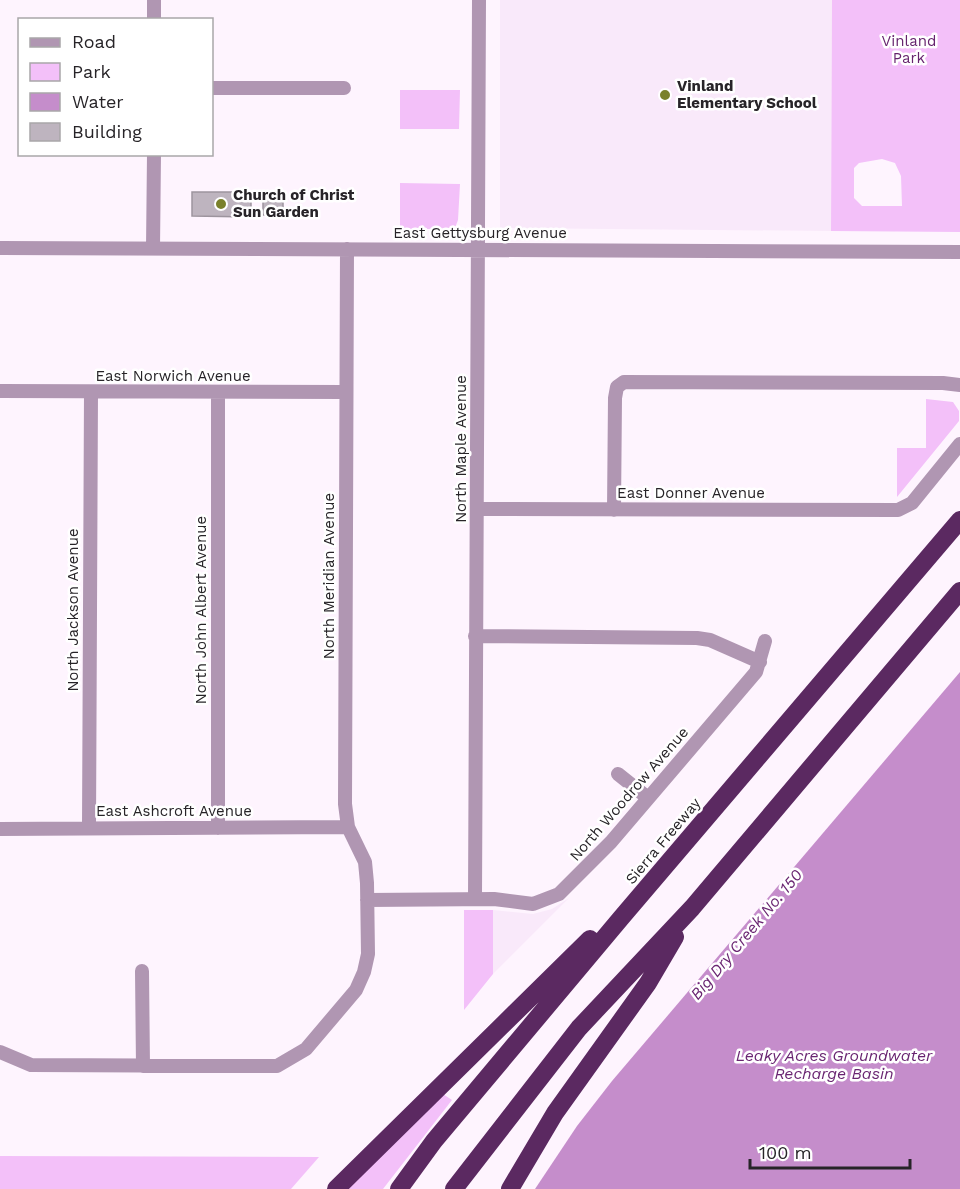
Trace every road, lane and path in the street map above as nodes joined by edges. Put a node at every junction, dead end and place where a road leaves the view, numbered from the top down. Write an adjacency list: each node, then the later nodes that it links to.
1 (154, 0): 3 (street)
2 (479, 0): 10 (street, North Maple Avenue)
3 (154, 18)
4 (213, 88): 5 (street)
5 (344, 88)
6 (154, 156): 8 (street)
7 (0, 248): 8 (street, East Gettysburg Avenue)
8 (153, 248): 9 (street, East Gettysburg Avenue)
9 (347, 249): 10 (street, East Gettysburg Avenue); 16 (street, North Meridian Avenue)
10 (478, 250): 11 (street, East Gettysburg Avenue); 18 (street, North Maple Avenue)
11 (960, 252)
12 (960, 385): 19 (street)
13 (0, 391): 14 (street, East Norwich Avenue)
14 (91, 392): 15 (street, East Norwich Avenue); 28 (street, North Jackson Avenue)
15 (218, 392): 16 (street, East Norwich Avenue); 29 (street, North John Albert Avenue)
16 (345, 392): 27 (street, North Meridian Avenue)
17 (960, 444): 19 (street, East Donner Avenue)
18 (478, 509): 19 (street, East Donner Avenue); 22 (street, North Maple Avenue)
19 (614, 510)
20 (960, 520): 34 (highway, Sierra Freeway)
21 (960, 591): 33 (highway)
22 (475, 636): 24 (street); 31 (street, North Maple Avenue)
23 (765, 641): 24 (street, North Woodrow Avenue)
24 (760, 662): 26 (street, North Woodrow Avenue)
25 (618, 774): 26 (street)
26 (648, 798): 31 (street, North Woodrow Avenue)
27 (348, 827): 29 (street, East Ashcroft Avenue); 32 (street, North Meridian Avenue)
28 (89, 828): 29 (street, East Ashcroft Avenue); 30 (street, East Ashcroft Avenue)
29 (218, 828)
30 (0, 829)
31 (476, 899): 32 (street, North Woodrow Avenue)
32 (367, 900): 37 (street, North Meridian Avenue)
33 (692, 908): 40 (highway); 41 (highway)
34 (621, 918): 38 (highway); 39 (highway, Sierra Freeway)
35 (142, 971): 37 (street)
36 (0, 1052): 37 (street, North Meridian Avenue)
37 (143, 1066)
38 (336, 1189)
39 (399, 1189)
40 (454, 1189)
41 (510, 1189)

